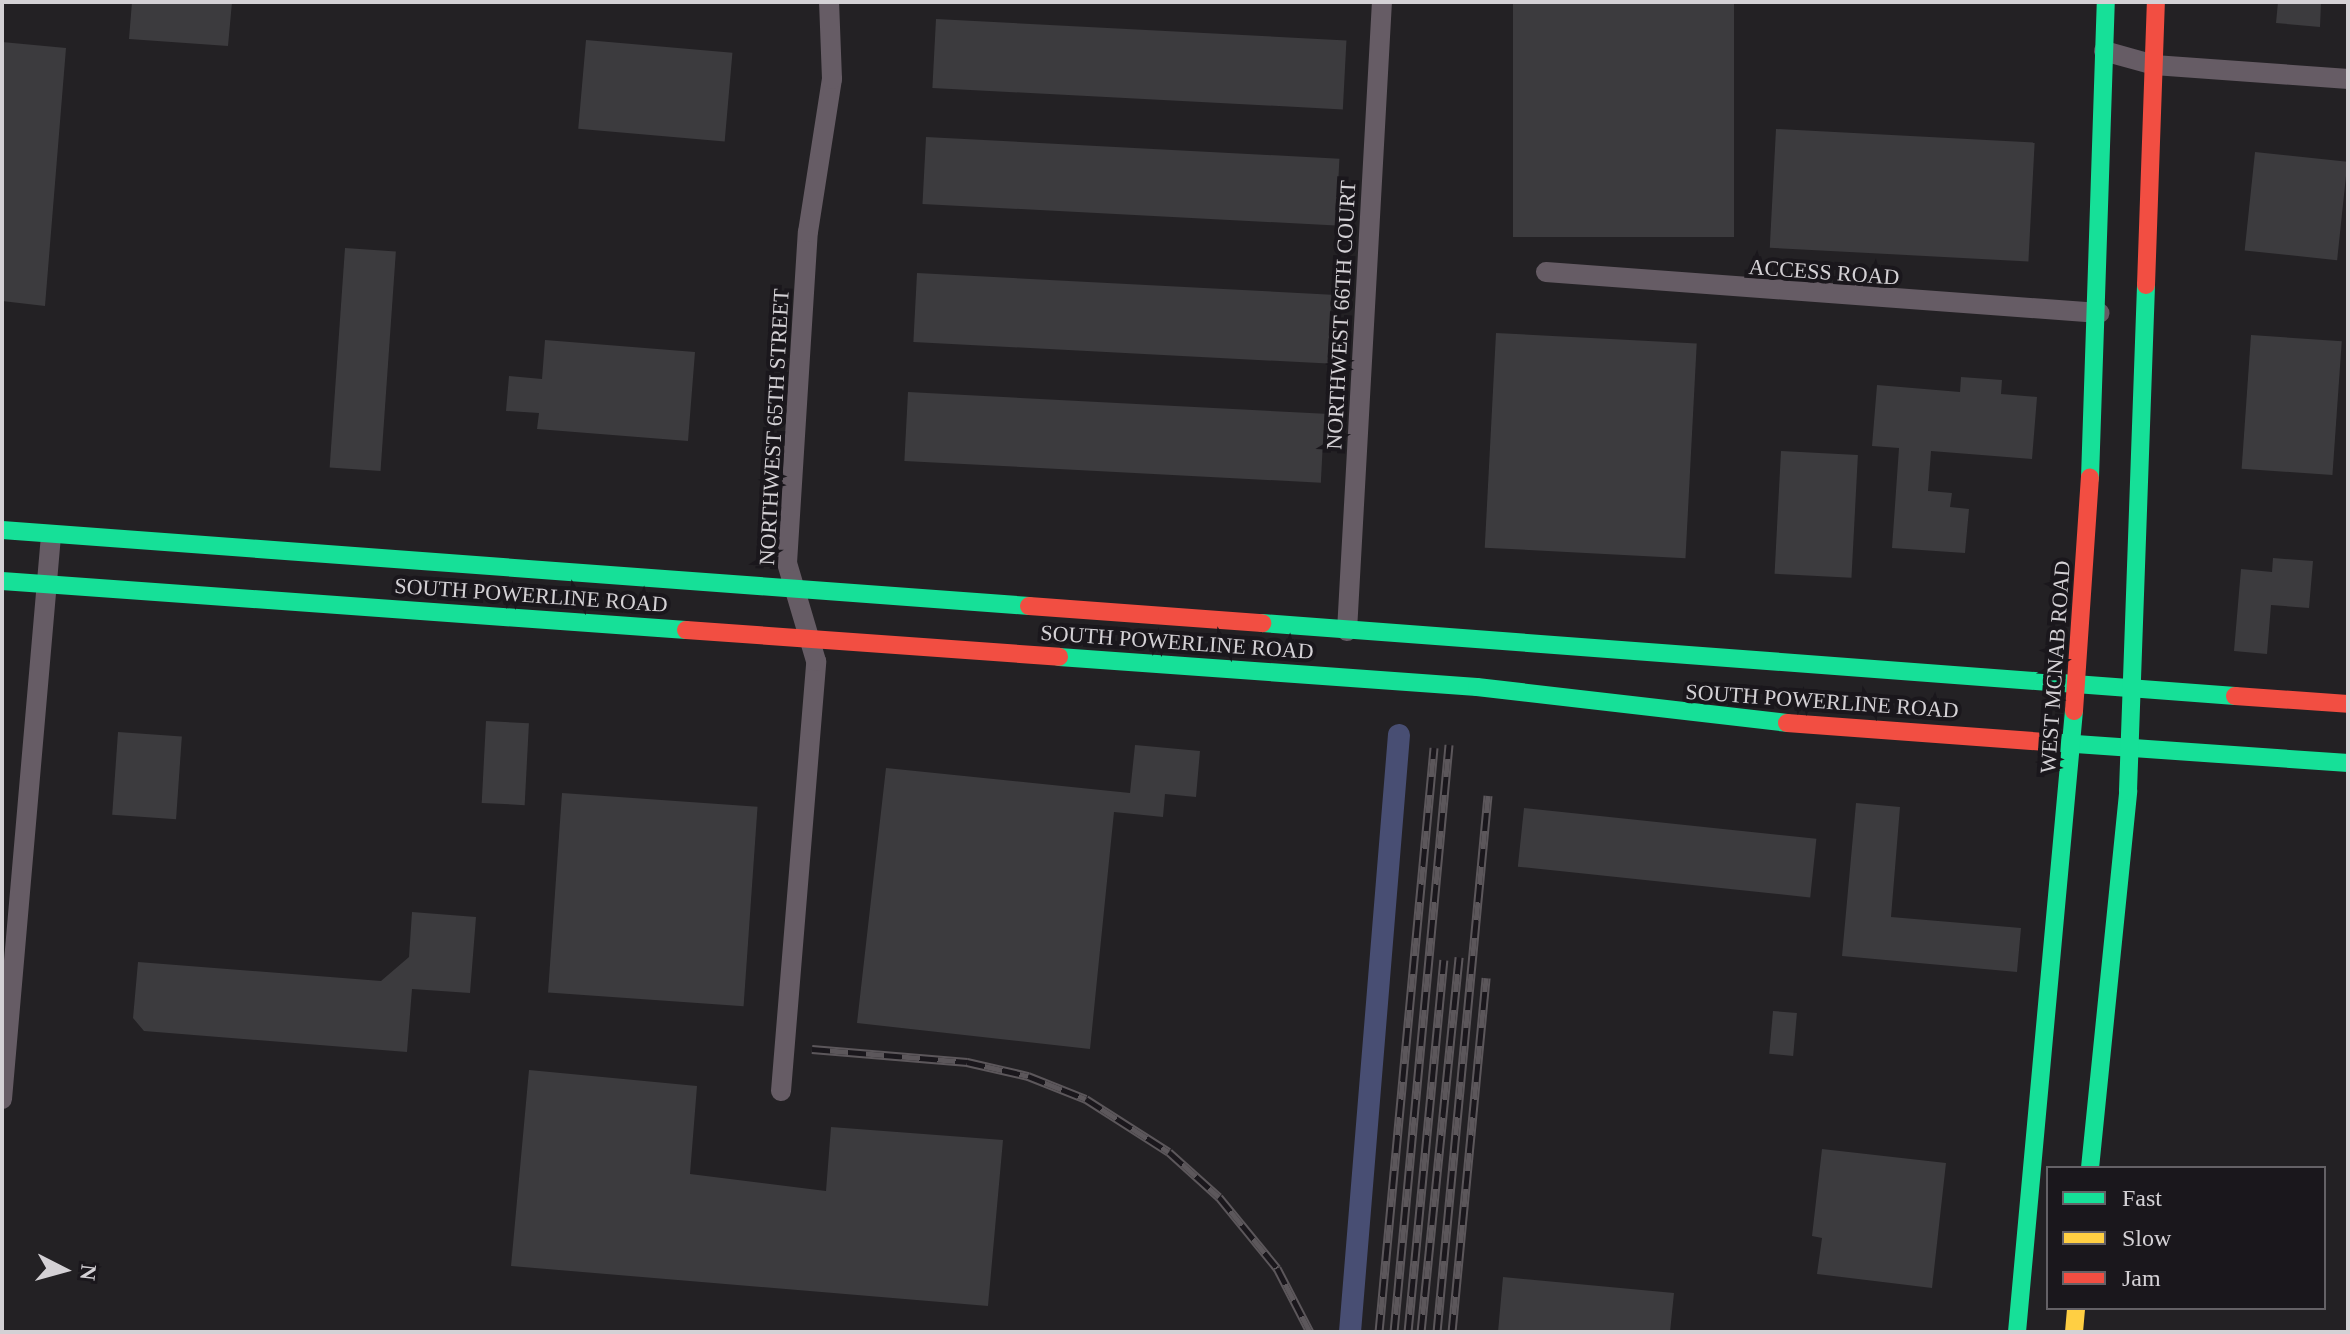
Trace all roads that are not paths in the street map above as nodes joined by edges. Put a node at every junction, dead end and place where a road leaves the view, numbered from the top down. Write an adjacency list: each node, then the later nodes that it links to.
1 (829, 2): 14 (street, NORTHWEST 65TH STREET)
2 (1382, 2): 15 (street, NORTHWEST 66TH COURT)
3 (2106, 2): 5 (main road, WEST MCNAB ROAD)
4 (2156, 2): 6 (main road)
5 (2104, 51): 6 (street); 9 (main road, WEST MCNAB ROAD)
6 (2154, 65): 7 (street); 18 (main road)
7 (2348, 79)
8 (1546, 272): 9 (street, ACCESS ROAD)
9 (2099, 313): 17 (main road, WEST MCNAB ROAD)
10 (2, 530): 11 (main road, SOUTH POWERLINE ROAD)
11 (51, 535): 13 (street); 14 (main road, SOUTH POWERLINE ROAD)
12 (2, 581): 13 (main road, SOUTH POWERLINE ROAD)
13 (47, 583): 16 (main road, SOUTH POWERLINE ROAD); 24 (street)
14 (795, 591): 15 (main road, SOUTH POWERLINE ROAD); 16 (street, NORTHWEST 65TH STREET)
15 (1347, 631): 17 (main road, SOUTH POWERLINE ROAD)
16 (810, 640): 20 (main road, SOUTH POWERLINE ROAD); 23 (street, NORTHWEST 65TH STREET)
17 (2078, 685): 18 (main road, SOUTH POWERLINE ROAD); 20 (main road, WEST MCNAB ROAD)
18 (2130, 688): 19 (main road, SOUTH POWERLINE ROAD); 21 (main road)
19 (2348, 704)
20 (2074, 743): 21 (main road, SOUTH POWERLINE ROAD); 27 (main road, WEST MCNAB ROAD)
21 (2129, 748): 22 (main road, SOUTH POWERLINE ROAD); 25 (main road)
22 (2348, 763)
23 (781, 1091)
24 (2, 1099)
25 (2090, 1166)
26 (2076, 1310): 28 (main road)
27 (2017, 1332)
28 (2074, 1332)

